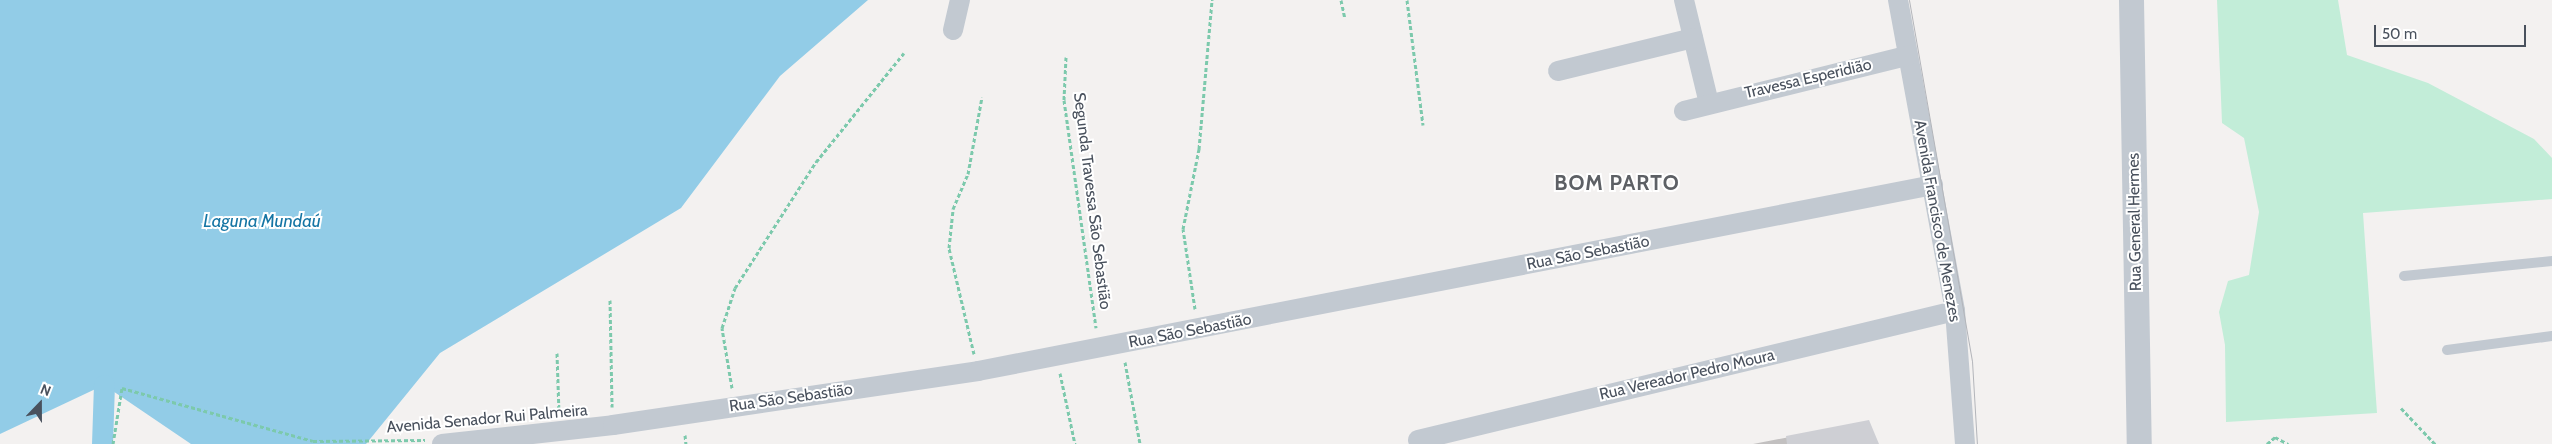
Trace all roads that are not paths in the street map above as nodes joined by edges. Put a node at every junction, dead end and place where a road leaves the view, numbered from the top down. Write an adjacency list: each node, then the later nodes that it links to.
1 (960, 0): 5 (street)
2 (1684, 0): 6 (street)
3 (1898, 0): 7 (street, Avenida Francisco de Menezes)
4 (2131, 0): 20 (street, Rua General Hermes)
5 (952, 30)
6 (1693, 38): 8 (street); 9 (street)
7 (1908, 56): 9 (street, Travessa Esperidião); 11 (street, Avenida Francisco de Menezes)
8 (1558, 71)
9 (1709, 103): 10 (street, Travessa Esperidião)
10 (1684, 111)
11 (1933, 186): 14 (street, Avenida Francisco de Menezes); 18 (street, Rua São Sebastião)
12 (2552, 261): 13 (lane)
13 (2404, 276)
14 (1955, 311): 17 (street, Rua Vereador Pedro Moura); 19 (street, Avenida Francisco de Menezes)
15 (2552, 336): 16 (lane)
16 (2447, 350)
17 (1418, 440)
18 (438, 441)
19 (1965, 444)
20 (2139, 444)

